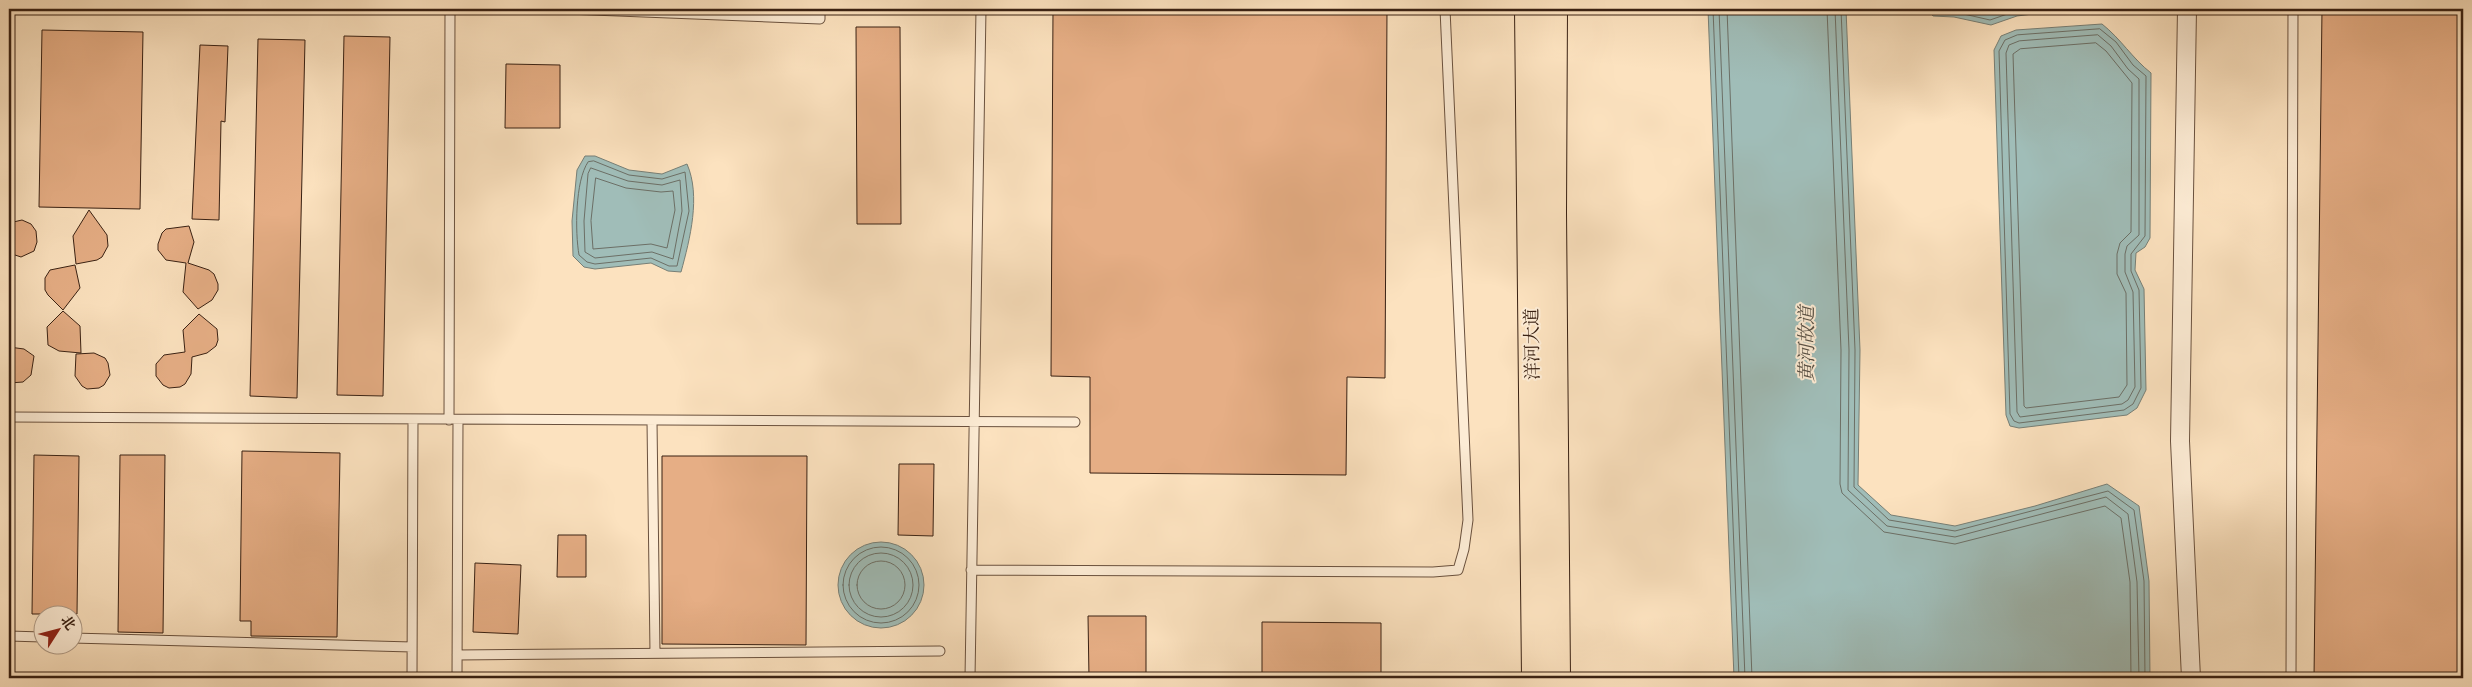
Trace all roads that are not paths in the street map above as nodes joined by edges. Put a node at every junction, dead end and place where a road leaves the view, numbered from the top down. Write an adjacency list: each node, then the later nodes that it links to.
1 (450, 9): 12 (lane)
2 (567, 9): 3 (lane)
3 (820, 9)
4 (981, 9): 14 (lane)
5 (1445, 9): 16 (lane)
6 (1529, 9): 27 (main road, 洋河大道)
7 (1553, 9): 28 (main road, 洋河大道)
8 (2186, 9): 29 (street)
9 (2293, 9): 30 (lane)
10 (9, 417): 11 (lane)
11 (413, 420): 12 (lane); 20 (lane)
12 (454, 420): 13 (lane); 23 (lane)
13 (652, 420): 14 (lane); 22 (lane)
14 (974, 421): 15 (lane); 16 (lane)
15 (1075, 422)
16 (971, 570): 26 (lane)
17 (9, 636): 18 (lane)
18 (32, 637)
19 (82, 638): 20 (lane)
20 (412, 647): 24 (lane)
21 (940, 651): 22 (lane)
22 (655, 654): 23 (lane)
23 (457, 655): 25 (lane)
24 (412, 678)
25 (457, 678)
26 (970, 678)
27 (1536, 678)
28 (1556, 678)
29 (2191, 678)
30 (2291, 678)

